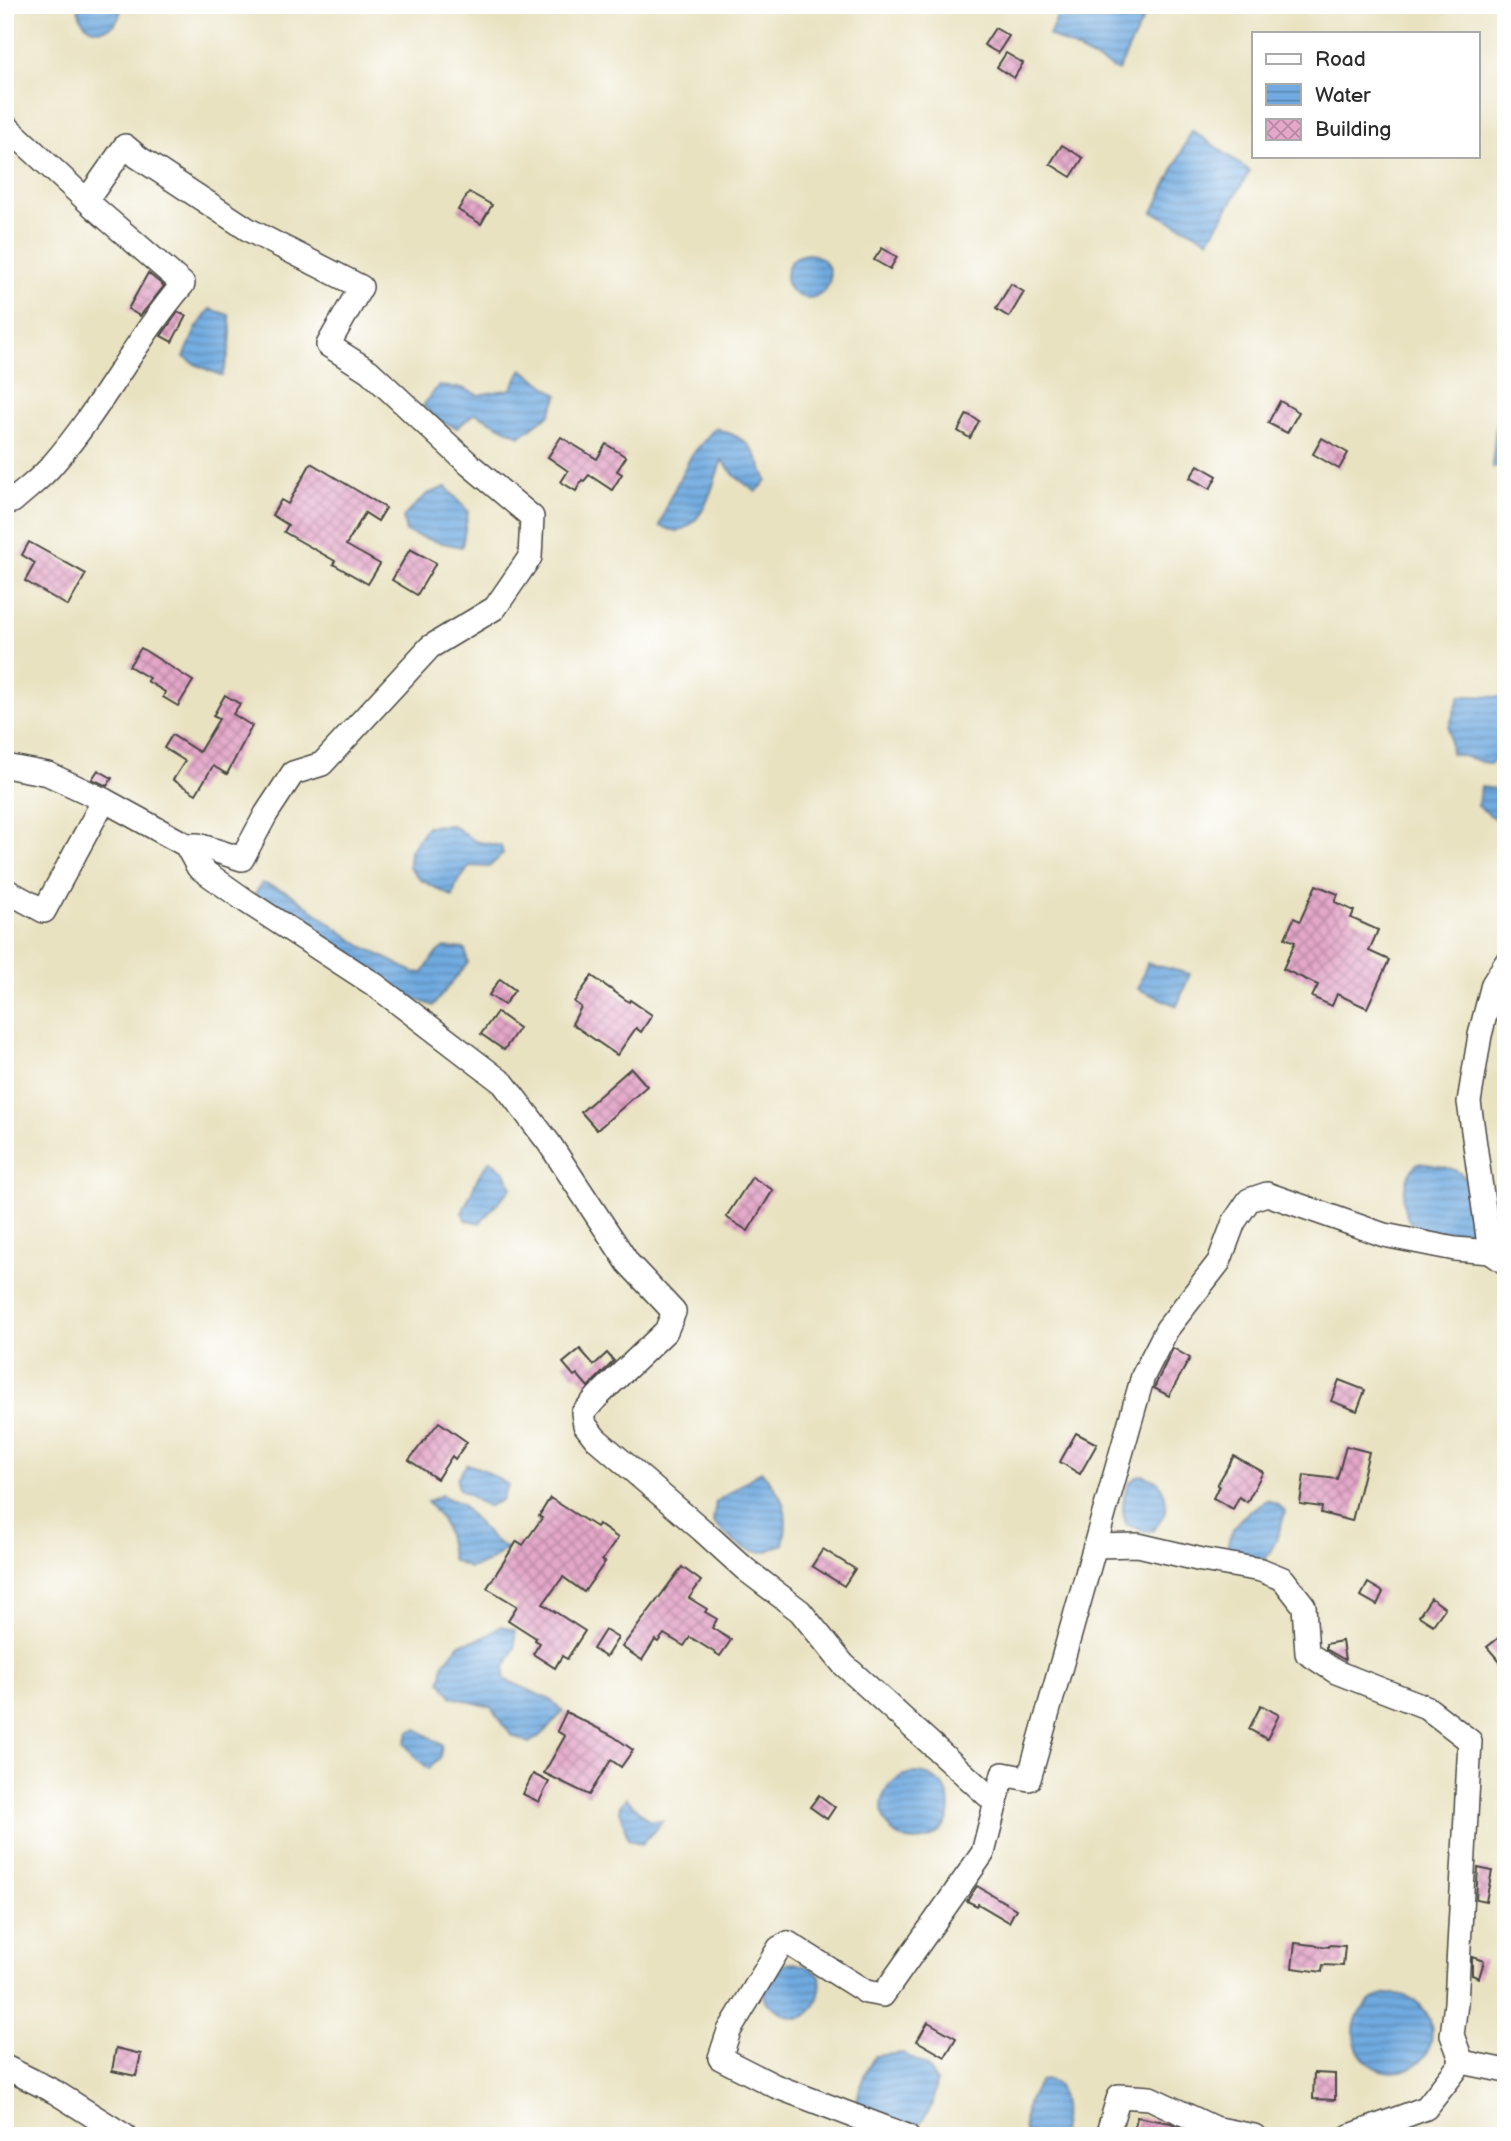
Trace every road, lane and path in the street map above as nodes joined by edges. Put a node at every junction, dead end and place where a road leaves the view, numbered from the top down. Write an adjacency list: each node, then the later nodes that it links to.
1 (5, 125): 2 (street)
2 (87, 200): 3 (street); 6 (street)
3 (5, 495)
4 (5, 766): 5 (street)
5 (104, 800): 6 (street); 7 (street)
6 (186, 845): 11 (street)
7 (5, 890)
8 (1506, 963): 9 (street)
9 (1498, 1257): 10 (street)
10 (1096, 1546): 11 (street); 12 (street)
11 (996, 1804): 16 (street)
12 (1462, 2062): 14 (street); 19 (street)
13 (5, 2067): 15 (street)
14 (1506, 2071)
15 (125, 2136)
16 (907, 2136)
17 (1107, 2136): 18 (street)
18 (1254, 2136)
19 (1350, 2136)

